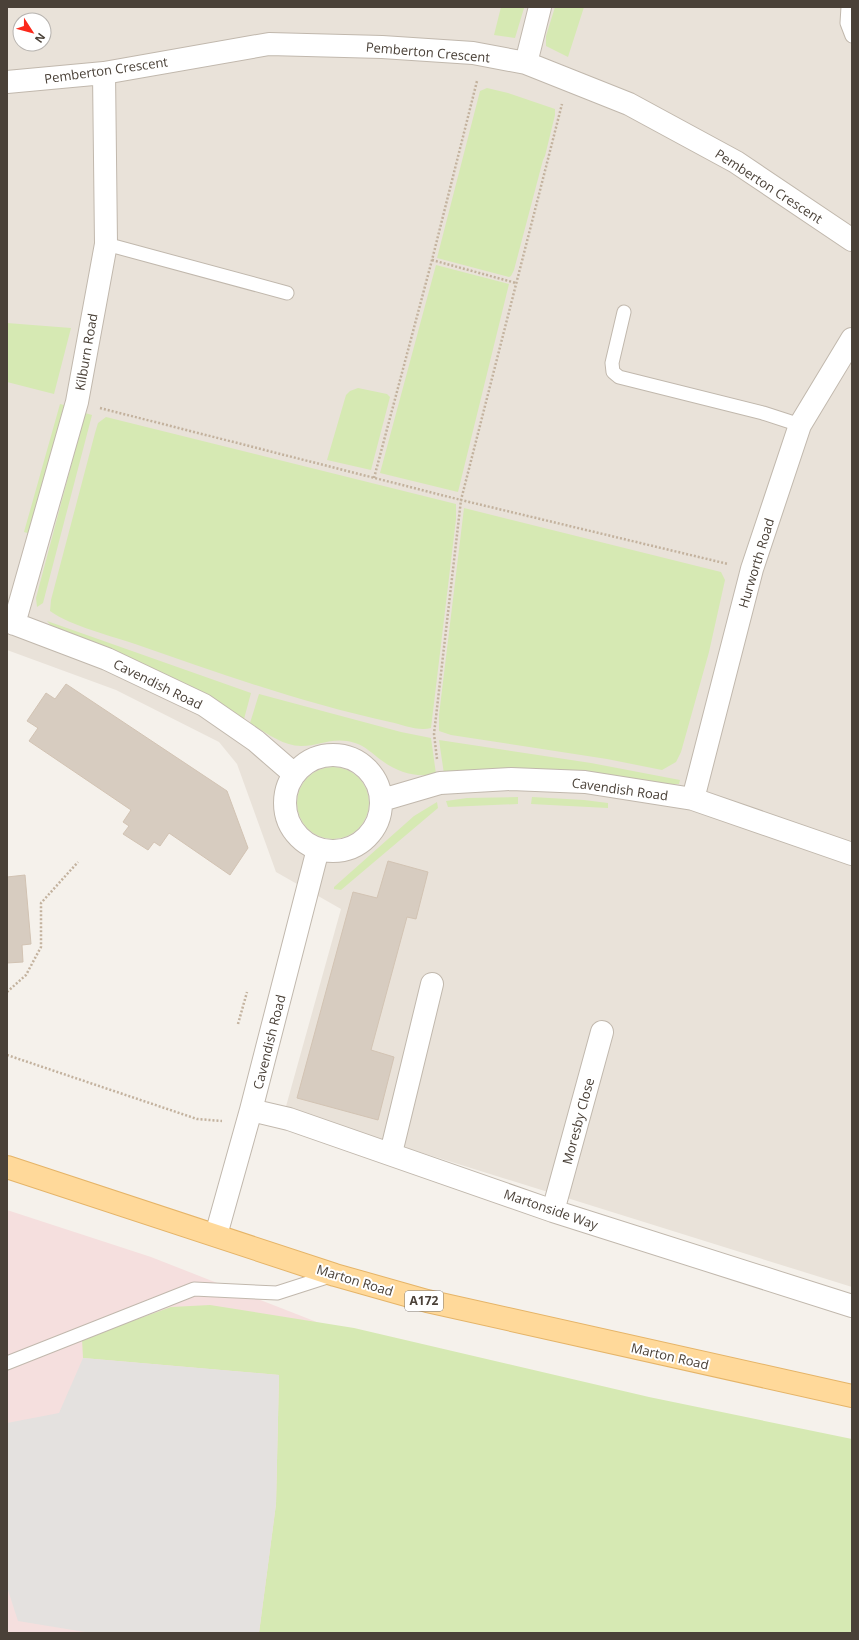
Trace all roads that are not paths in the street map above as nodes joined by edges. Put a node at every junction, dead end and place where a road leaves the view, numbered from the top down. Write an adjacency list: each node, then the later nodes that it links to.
1 (540, 7): 4 (street)
2 (848, 7): 3 (lane)
3 (852, 36)
4 (526, 63): 5 (street, Pemberton Crescent); 7 (street, Pemberton Crescent)
5 (104, 73): 6 (street, Pemberton Crescent); 8 (street, Kilburn Road)
6 (7, 82)
7 (852, 240)
8 (106, 244): 9 (lane); 13 (street, Kilburn Road)
9 (287, 293)
10 (624, 312): 12 (lane)
11 (852, 339): 12 (street, Hurworth Road)
12 (800, 426): 15 (street, Hurworth Road)
13 (10, 623): 14 (street, Cavendish Road)
14 (294, 774): 16 (street); 17 (street)
15 (693, 799): 16 (street, Cavendish Road); 18 (street, Cavendish Road)
16 (382, 800): 17 (street)
17 (318, 849): 21 (street, Cavendish Road)
18 (851, 850)
19 (432, 984): 22 (street)
20 (602, 1032): 24 (street, Moresby Close)
21 (251, 1110): 22 (street, Martonside Way); 25 (street, Cavendish Road)
22 (391, 1153): 24 (street, Martonside Way)
23 (7, 1167): 25 (main road, Marton Road / A172)
24 (553, 1211): 27 (street, Martonside Way)
25 (216, 1235): 26 (main road, Marton Road / A172)
26 (335, 1275): 28 (lane); 29 (main road, Marton Road / A172)
27 (852, 1306)
28 (7, 1362)
29 (852, 1396)

